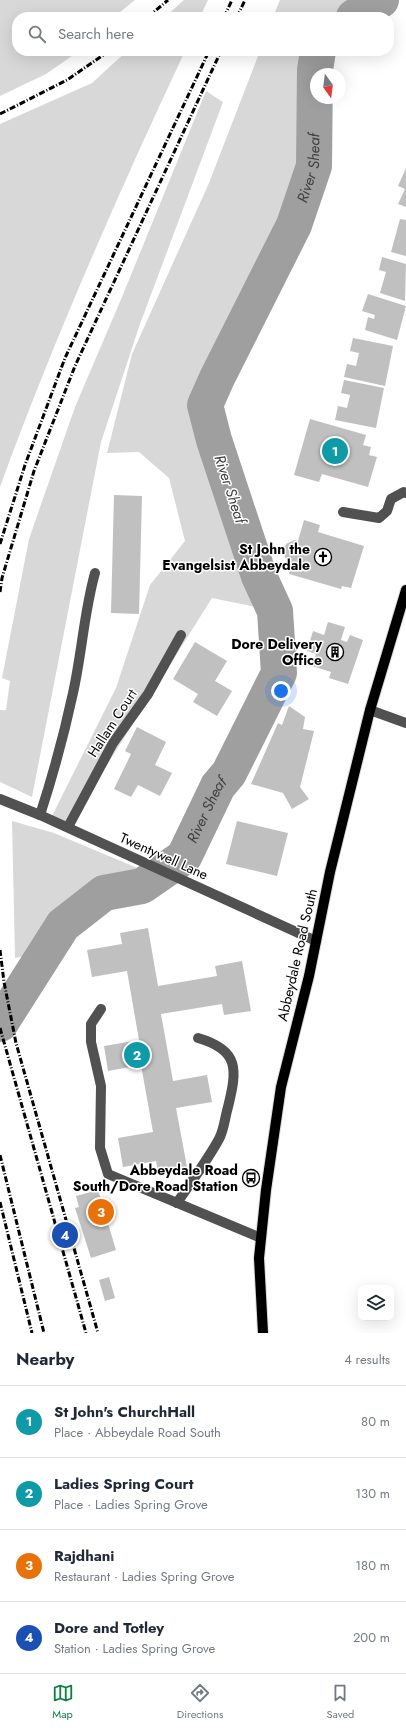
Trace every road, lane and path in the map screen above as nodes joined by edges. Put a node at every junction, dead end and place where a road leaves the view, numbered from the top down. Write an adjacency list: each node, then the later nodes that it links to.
1 (406, 493): 2 (street)
2 (343, 512)
3 (95, 573): 9 (street)
4 (406, 590): 6 (main road, Abbeydale Road South)
5 (181, 635): 10 (street, Hallam Court)
6 (370, 710): 7 (street); 11 (main road, Abbeydale Road South)
7 (406, 723)
8 (0, 799): 9 (street, Twentywell Lane)
9 (40, 815): 10 (street, Twentywell Lane)
10 (68, 827): 11 (street, Twentywell Lane)
11 (316, 941): 15 (main road, Abbeydale Road South)
12 (101, 1009): 14 (street)
13 (198, 1038): 14 (street)
14 (177, 1203): 15 (street)
15 (260, 1238): 16 (main road, Abbeydale Road South)
16 (263, 1333)

